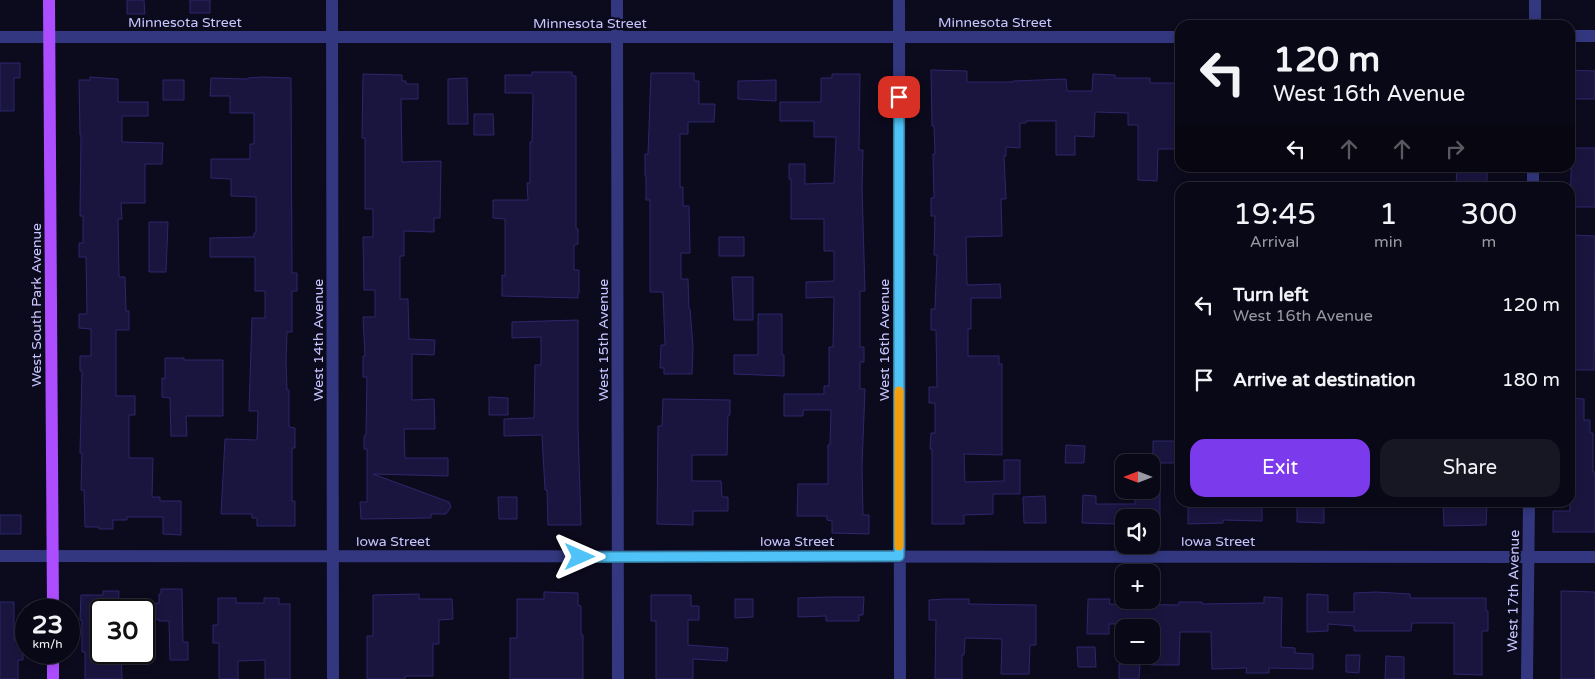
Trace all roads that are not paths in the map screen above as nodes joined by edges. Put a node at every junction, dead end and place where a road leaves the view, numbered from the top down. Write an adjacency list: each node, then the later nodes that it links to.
1 (49, 0): 11 (main road, West South Park Avenue)
2 (332, 0): 12 (street, West 14th Avenue)
3 (617, 0): 14 (street, West 15th Avenue)
4 (899, 0): 13 (street, West 16th Avenue)
5 (1535, 0): 6 (street)
6 (1535, 20)
7 (1175, 36): 13 (street, Minnesota Street)
8 (1575, 36): 9 (street)
9 (1595, 36)
10 (0, 37): 11 (street, Minnesota Street)
11 (50, 37): 12 (street, Minnesota Street); 17 (main road, West South Park Avenue)
12 (332, 37): 14 (street, Minnesota Street); 18 (street, West 14th Avenue)
13 (899, 37): 14 (street, Minnesota Street); 19 (street, West 16th Avenue)
14 (617, 38): 20 (street, West 15th Avenue)
15 (1529, 507): 21 (street, West 17th Avenue)
16 (0, 556): 17 (street, Iowa Street)
17 (53, 556): 18 (street, Iowa Street); 23 (main road, West South Park Avenue)
18 (333, 556): 20 (street, Iowa Street); 26 (street, West 14th Avenue)
19 (899, 556): 20 (street, Iowa Street); 21 (street, Iowa Street); 28 (street, West 16th Avenue)
20 (618, 557): 27 (street, West 15th Avenue)
21 (1528, 557): 22 (street, Iowa Street); 29 (street, West 17th Avenue)
22 (1595, 557)
23 (53, 599)
24 (53, 664): 25 (main road)
25 (53, 679)
26 (333, 679)
27 (618, 679)
28 (900, 679)
29 (1527, 679)

